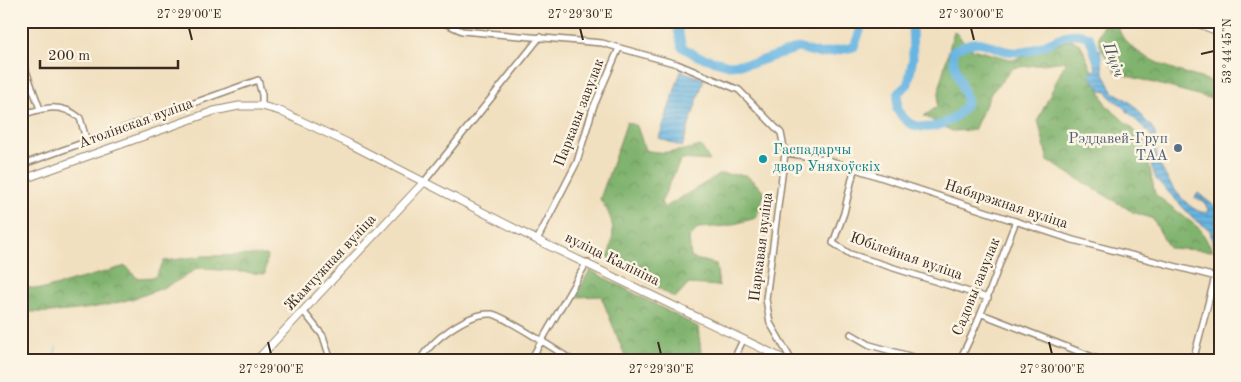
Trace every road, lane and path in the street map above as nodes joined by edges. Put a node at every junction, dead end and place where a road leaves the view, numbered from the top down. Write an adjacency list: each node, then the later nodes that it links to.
1 (440, 21): 4 (street, Паркавая вуліца)
2 (1192, 21): 3 (street)
3 (1220, 32)
4 (540, 37): 5 (street, Паркавая вуліца); 15 (street)
5 (619, 48): 11 (street, Паркавая вуліца); 17 (street, Паркавы завулак)
6 (21, 57): 8 (street)
7 (262, 106): 10 (street, Атолінская вуліца); 14 (street, Атолінская вуліца); 15 (street, Атолінская вуліца)
8 (40, 109): 9 (street, Атолінская вуліца); 10 (street, Атолінская вуліца)
9 (21, 115)
10 (87, 142): 12 (street, Атолінская вуліца)
11 (785, 153): 13 (street, Набярэжная вуліца); 33 (street, Паркавая вуліца)
12 (21, 165)
13 (854, 170): 16 (street, Набярэжная вуліца); 20 (street, Юбілейная вуліца)
14 (21, 180)
15 (424, 182): 17 (street, вуліца Калініна); 21 (street, Жамчужная вуліца)
16 (1016, 222): 19 (street, Набярэжная вуліца); 20 (street, Садовы завулак)
17 (537, 240): 18 (street, вуліца Калініна)
18 (586, 262): 24 (street, вуліца Калініна); 25 (street)
19 (1217, 277): 37 (street)
20 (988, 298): 22 (street, Садовы завулак)
21 (304, 312): 26 (street, Жамчужная вуліца); 27 (street)
22 (982, 314): 35 (street, Садовы завулак); 36 (street)
23 (851, 334): 34 (street)
24 (743, 340): 31 (street); 32 (street, вуліца Калініна)
25 (541, 342): 28 (street); 29 (street); 30 (street)
26 (256, 361)
27 (331, 361)
28 (419, 361)
29 (530, 361)
30 (573, 361)
31 (733, 361)
32 (788, 361)
33 (792, 361)
34 (927, 361)
35 (959, 361)
36 (1103, 361)
37 (1193, 361)

